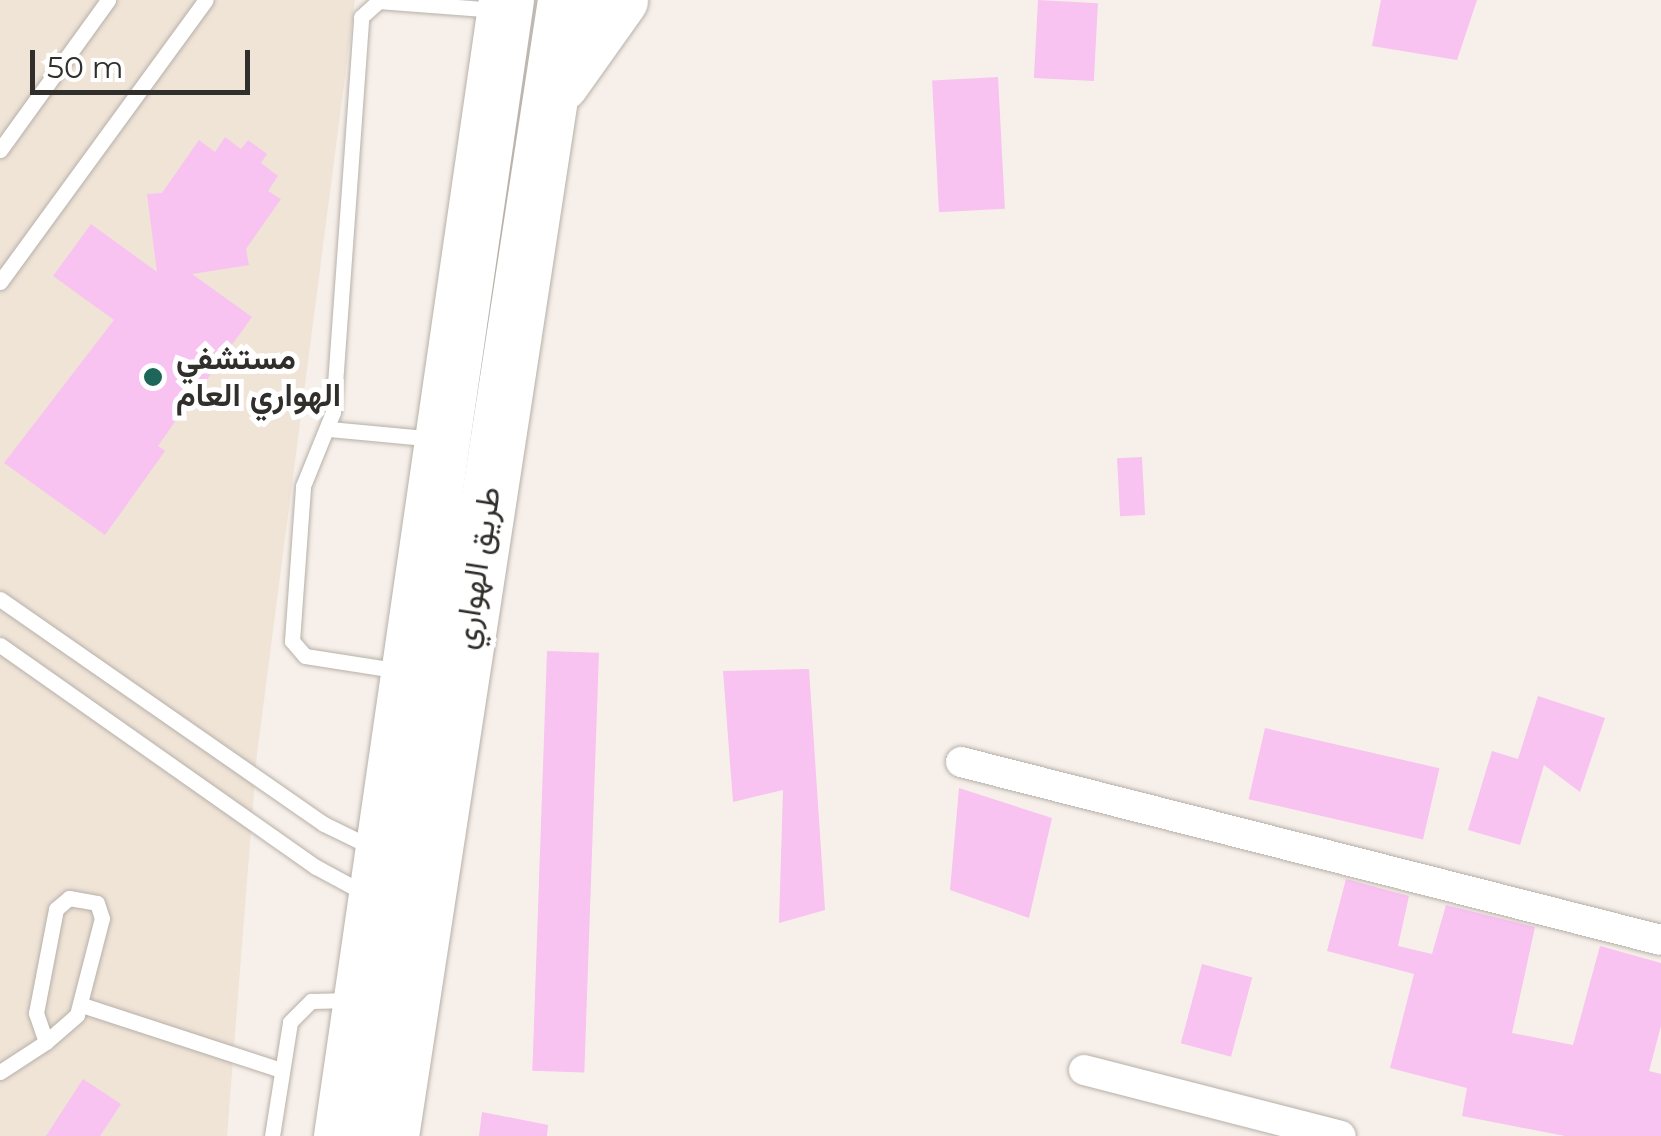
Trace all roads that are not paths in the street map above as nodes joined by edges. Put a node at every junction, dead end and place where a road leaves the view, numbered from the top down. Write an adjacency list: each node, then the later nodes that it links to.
1 (108, 0): 7 (lane)
2 (206, 0): 8 (lane)
3 (565, 0): 6 (highway, طريق الهواري)
4 (620, 0): 6 (highway)
5 (506, 5): 9 (lane); 10 (highway, طريق الهواري)
6 (546, 107): 15 (highway, طريق الهواري)
7 (0, 150)
8 (0, 282)
9 (329, 429): 10 (lane); 13 (lane)
10 (441, 440): 13 (highway, طريق الهواري)
11 (0, 599): 15 (lane)
12 (0, 645): 15 (lane)
13 (407, 672): 15 (highway, طريق الهواري)
14 (960, 762): 16 (street)
15 (406, 882): 17 (highway, طريق الهواري)
16 (1661, 940)
17 (385, 1004): 20 (lane); 24 (highway, طريق الهواري); 25 (highway, طريق الهواري)
18 (82, 1005): 19 (lane); 19 (lane); 20 (lane)
19 (46, 1042): 22 (lane)
20 (281, 1070): 23 (lane)
21 (1084, 1070): 26 (street)
22 (0, 1072)
23 (272, 1136)
24 (340, 1136)
25 (391, 1136)
26 (1341, 1136)

